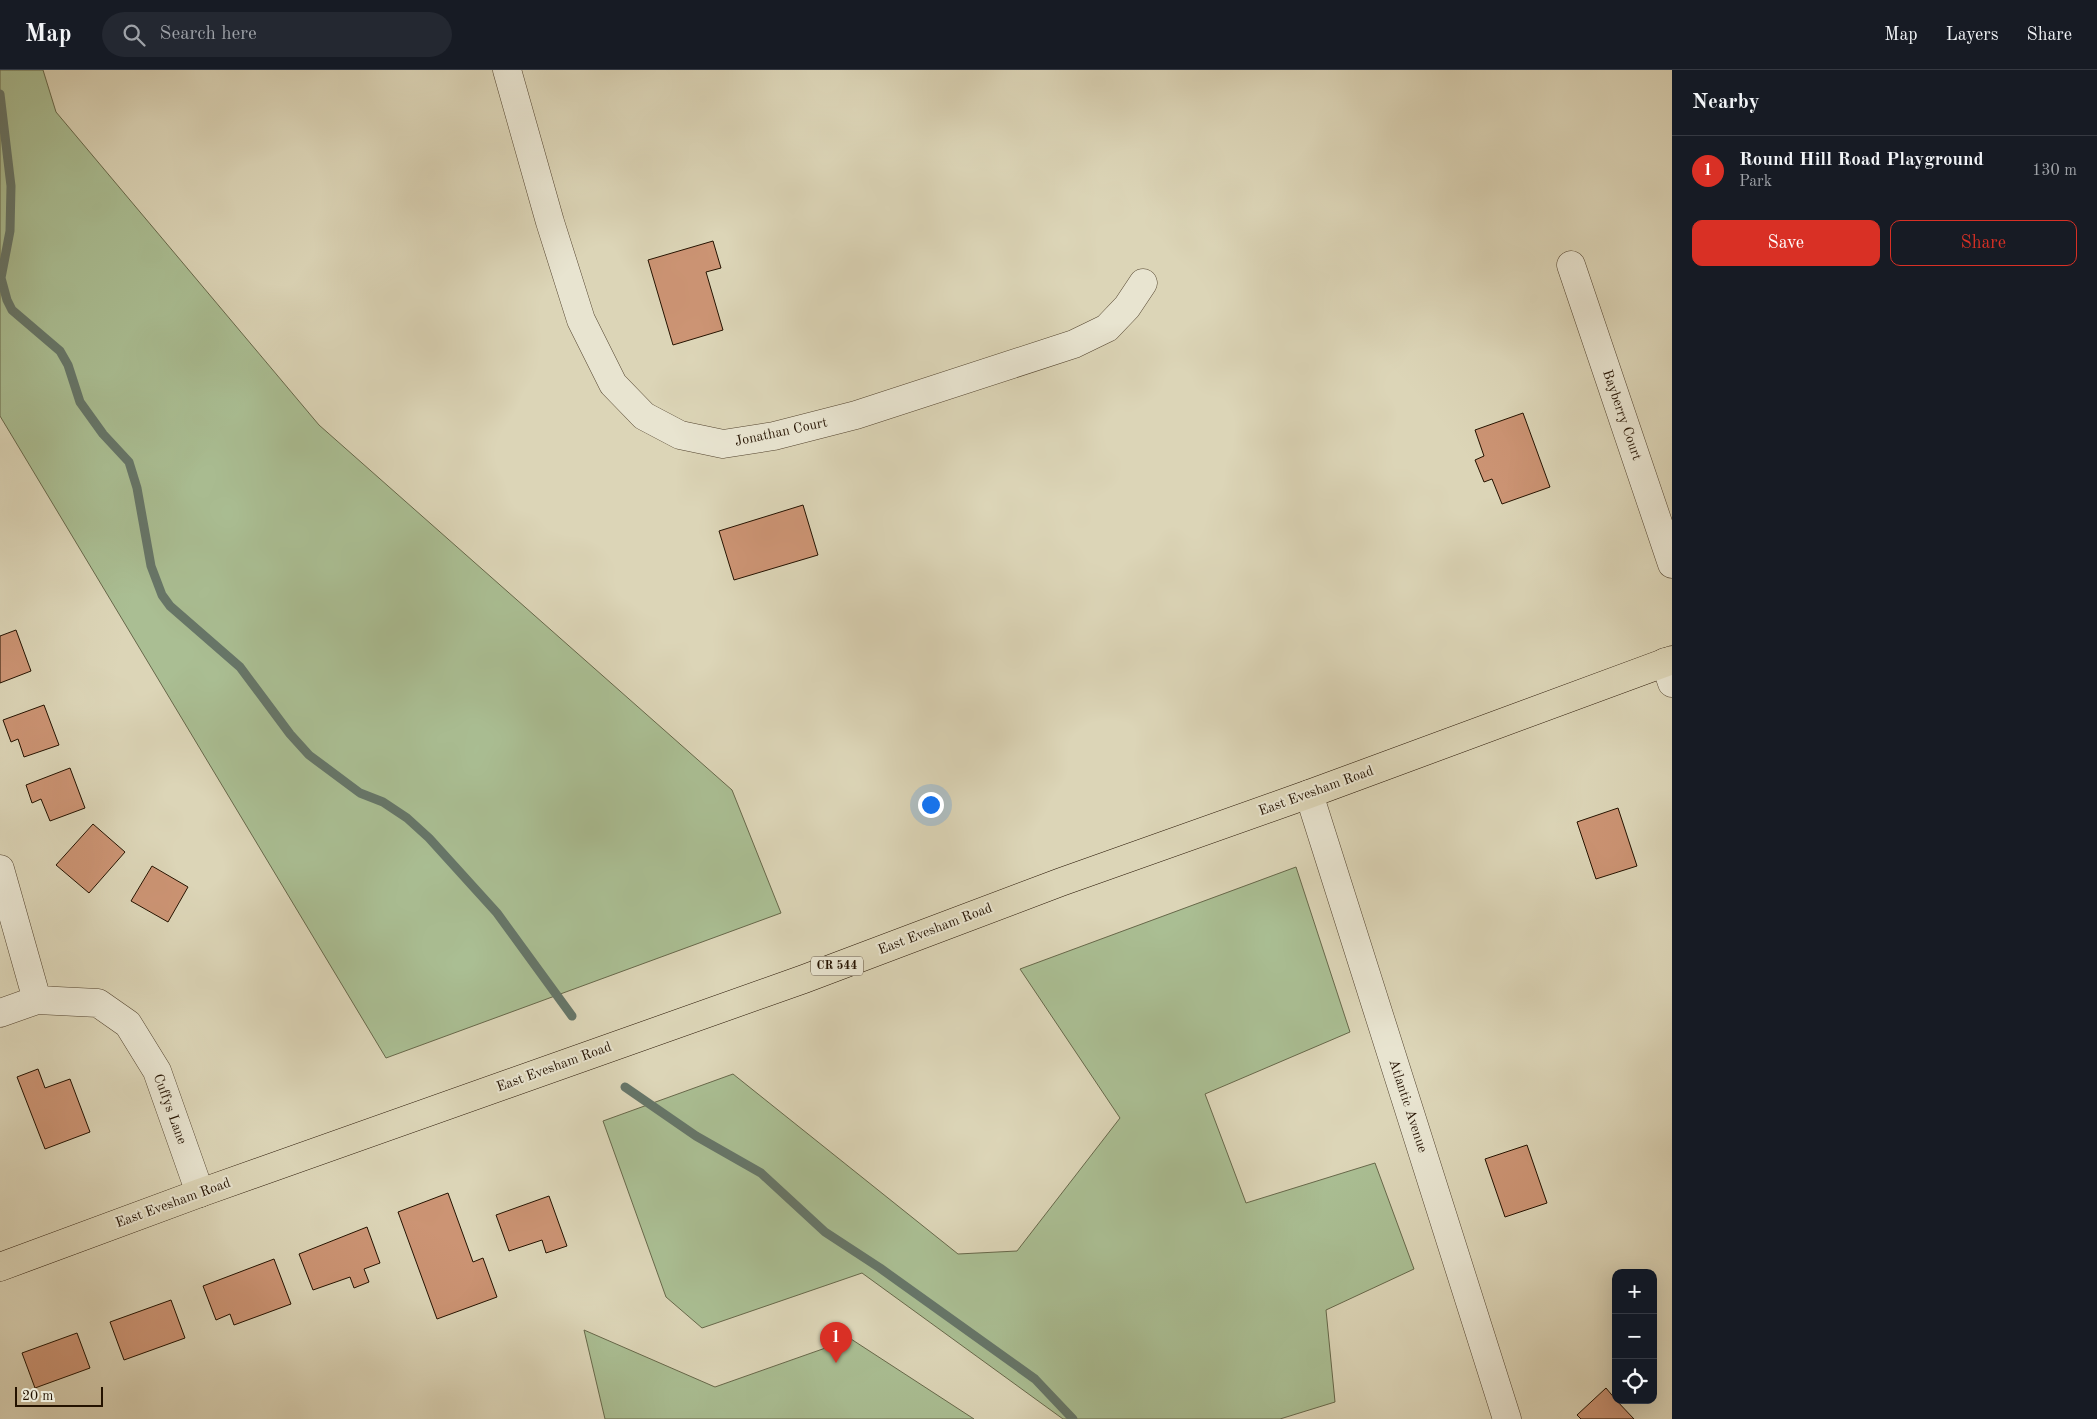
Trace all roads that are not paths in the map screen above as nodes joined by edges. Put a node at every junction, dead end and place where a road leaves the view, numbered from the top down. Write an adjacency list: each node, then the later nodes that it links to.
1 (507, 70): 3 (street, Jonathan Court)
2 (1571, 265): 4 (street, Bayberry Court)
3 (1143, 283)
4 (1672, 564)
5 (1670, 668): 6 (main road, East Evesham Road / CR 544)
6 (1309, 794): 10 (main road, East Evesham Road / CR 544); 12 (street, Atlantic Avenue)
7 (0, 869): 8 (street)
8 (37, 1000): 9 (street); 10 (street, Cuffys Lane)
9 (0, 1013)
10 (200, 1193): 11 (main road, East Evesham Road / CR 544)
11 (0, 1267)
12 (1507, 1419)

